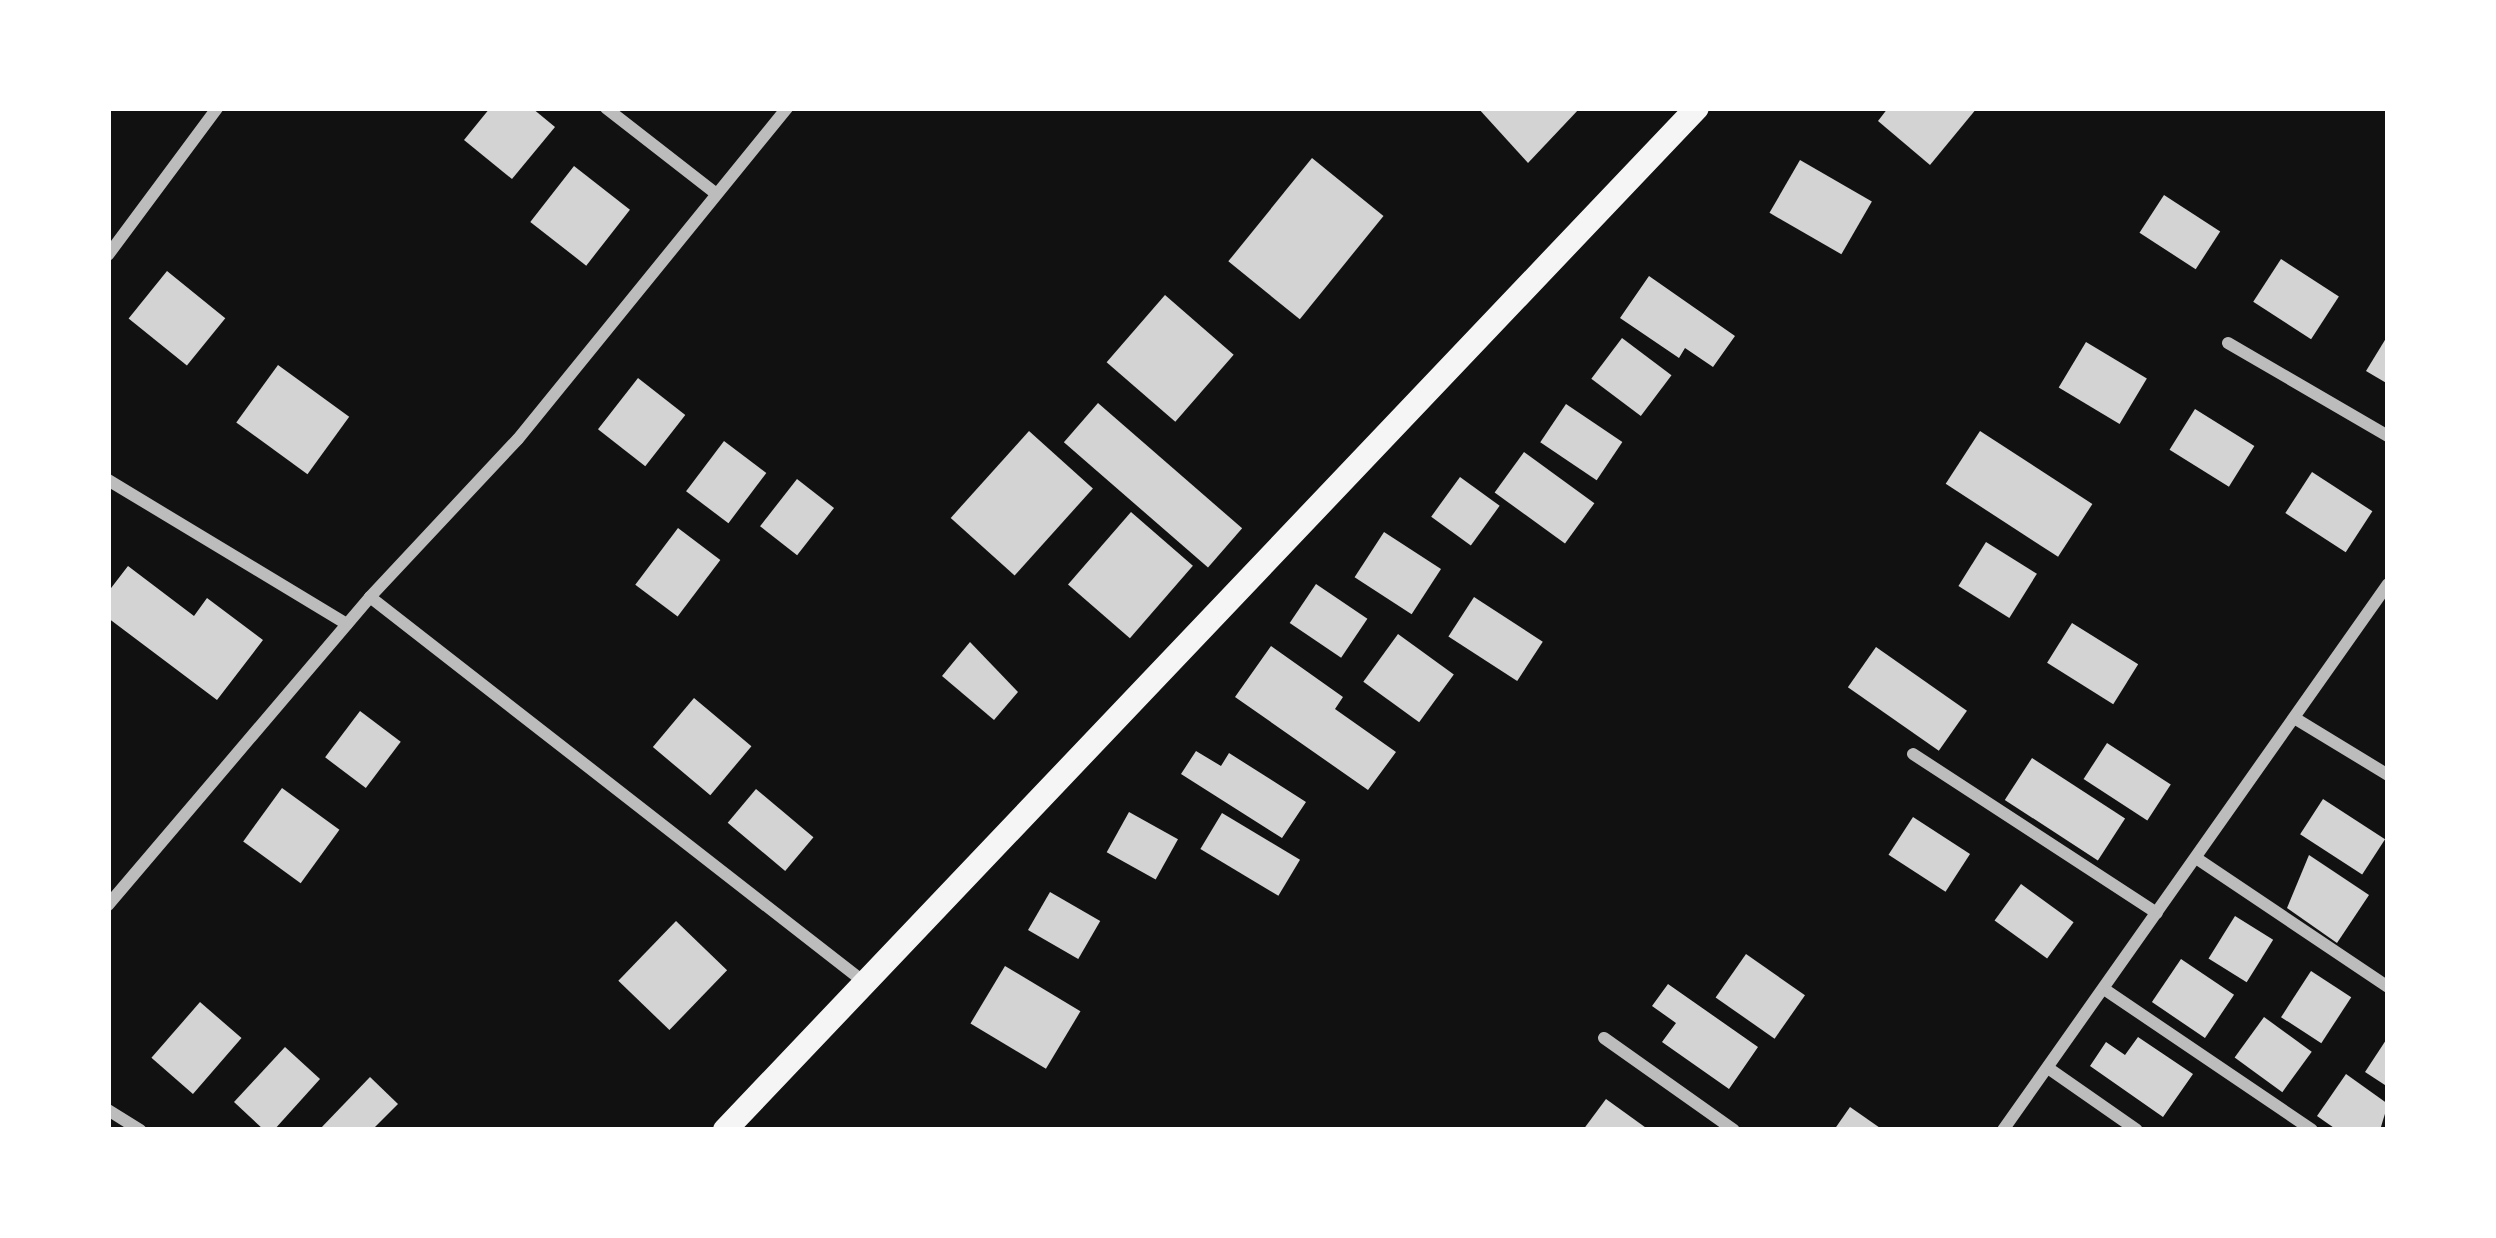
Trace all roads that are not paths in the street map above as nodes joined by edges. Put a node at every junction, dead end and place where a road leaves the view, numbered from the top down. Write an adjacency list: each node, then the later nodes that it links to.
1 (217, 108): 6 (street)
2 (606, 108): 5 (street)
3 (788, 108): 5 (street)
4 (1697, 108): 19 (main road)
5 (715, 193): 11 (street)
6 (108, 255)
7 (2228, 343): 8 (street)
8 (2388, 436)
9 (108, 479): 12 (street)
10 (2388, 584): 13 (street)
11 (370, 597): 12 (street); 19 (street)
12 (347, 624): 17 (street)
13 (2296, 718): 15 (street); 16 (street)
14 (1912, 754): 18 (street)
15 (2388, 775)
16 (2196, 858): 18 (street); 20 (street)
17 (108, 904)
18 (2157, 914): 21 (street)
19 (865, 982): 26 (main road)
20 (2388, 987)
21 (2104, 989): 23 (street); 30 (street)
22 (1604, 1038): 27 (street)
23 (2048, 1068): 28 (street); 29 (street)
24 (108, 1110): 25 (street)
25 (140, 1130)
26 (725, 1130)
27 (1733, 1130)
28 (2002, 1130)
29 (2137, 1130)
30 (2312, 1130)

